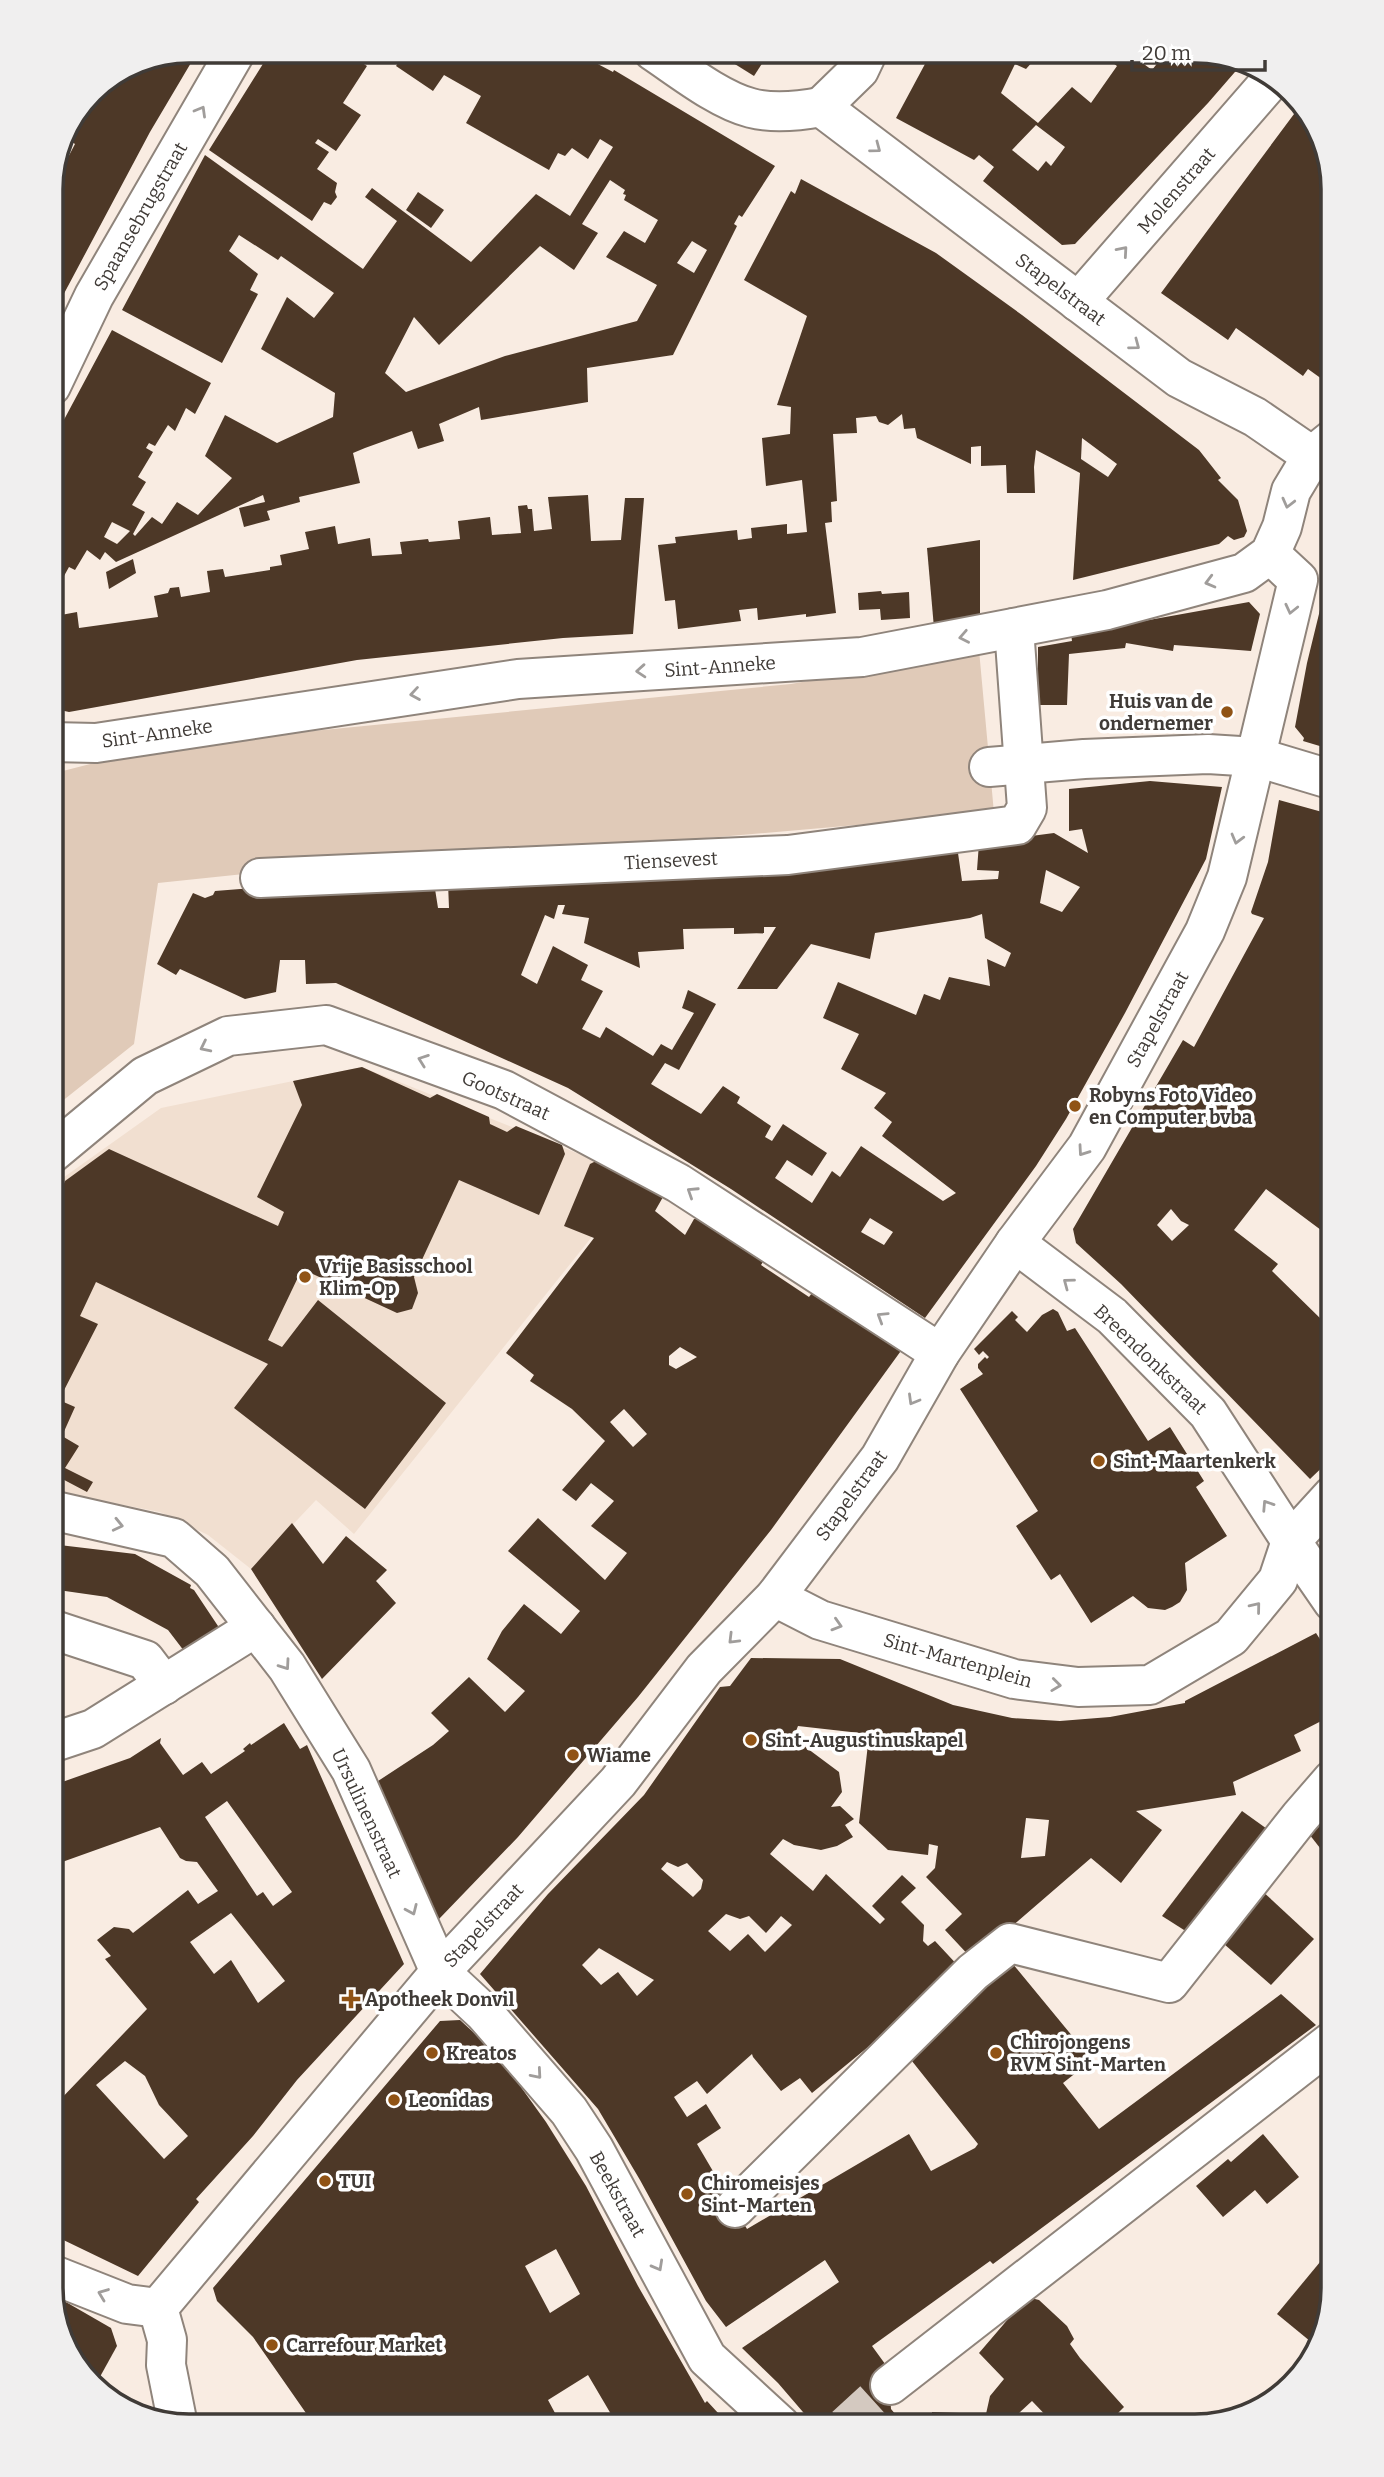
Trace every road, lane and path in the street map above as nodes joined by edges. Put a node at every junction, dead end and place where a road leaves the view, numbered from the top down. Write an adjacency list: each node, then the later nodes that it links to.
1 (229, 63): 7 (street, Spaansebrugstraat, one-way to 1)
2 (671, 63): 5 (street)
3 (862, 63): 5 (street)
4 (1267, 86): 6 (street, Molenstraat, one-way to 4)
5 (821, 107): 6 (street, Stapelstraat, one-way to 6)
6 (1078, 302): 8 (street, Stapelstraat, one-way to 8)
7 (63, 361)
8 (1321, 446)
9 (1321, 450): 10 (street, one-way to 10)
10 (1270, 554): 11 (street, Sint-Anneke, one-way to 11); 13 (street, Stapelstraat, one-way to 13)
11 (1014, 628): 12 (street, Sint-Anneke, one-way to 12); 14 (street, Tiensevest)
12 (63, 742)
13 (1256, 757): 14 (street); 15 (street); 18 (street, Stapelstraat, one-way to 18)
14 (1007, 765): 16 (street, Tiensevest)
15 (1321, 776)
16 (260, 878)
17 (63, 1144): 19 (street, Gootstraat, one-way to 17)
18 (1015, 1243): 19 (street, Stapelstraat); 22 (street, Breendonkstraat, one-way to 18)
19 (940, 1353): 24 (street, Stapelstraat, one-way to 24)
20 (1321, 1508): 22 (street)
21 (63, 1513): 25 (street, Ursulinenstraat, one-way to 25)
22 (1291, 1541): 23 (street, Breendonkstraat); 24 (street, Sint-Martenplein, one-way to 22)
23 (1321, 1585)
24 (775, 1597): 30 (street, Stapelstraat, one-way to 30)
25 (256, 1628): 27 (street); 30 (street, Ursulinenstraat, one-way to 30)
26 (63, 1633): 27 (street)
27 (164, 1685): 28 (street)
28 (63, 1739)
29 (1321, 1793): 32 (street)
30 (440, 1972): 34 (street, Stapelstraat); 37 (street, Beekstraat, one-way to 37)
31 (1321, 2050): 35 (street)
32 (735, 2208)
33 (63, 2279): 34 (street, one-way to 33)
34 (158, 2308): 36 (street)
35 (890, 2385)
36 (176, 2413)
37 (768, 2414)

